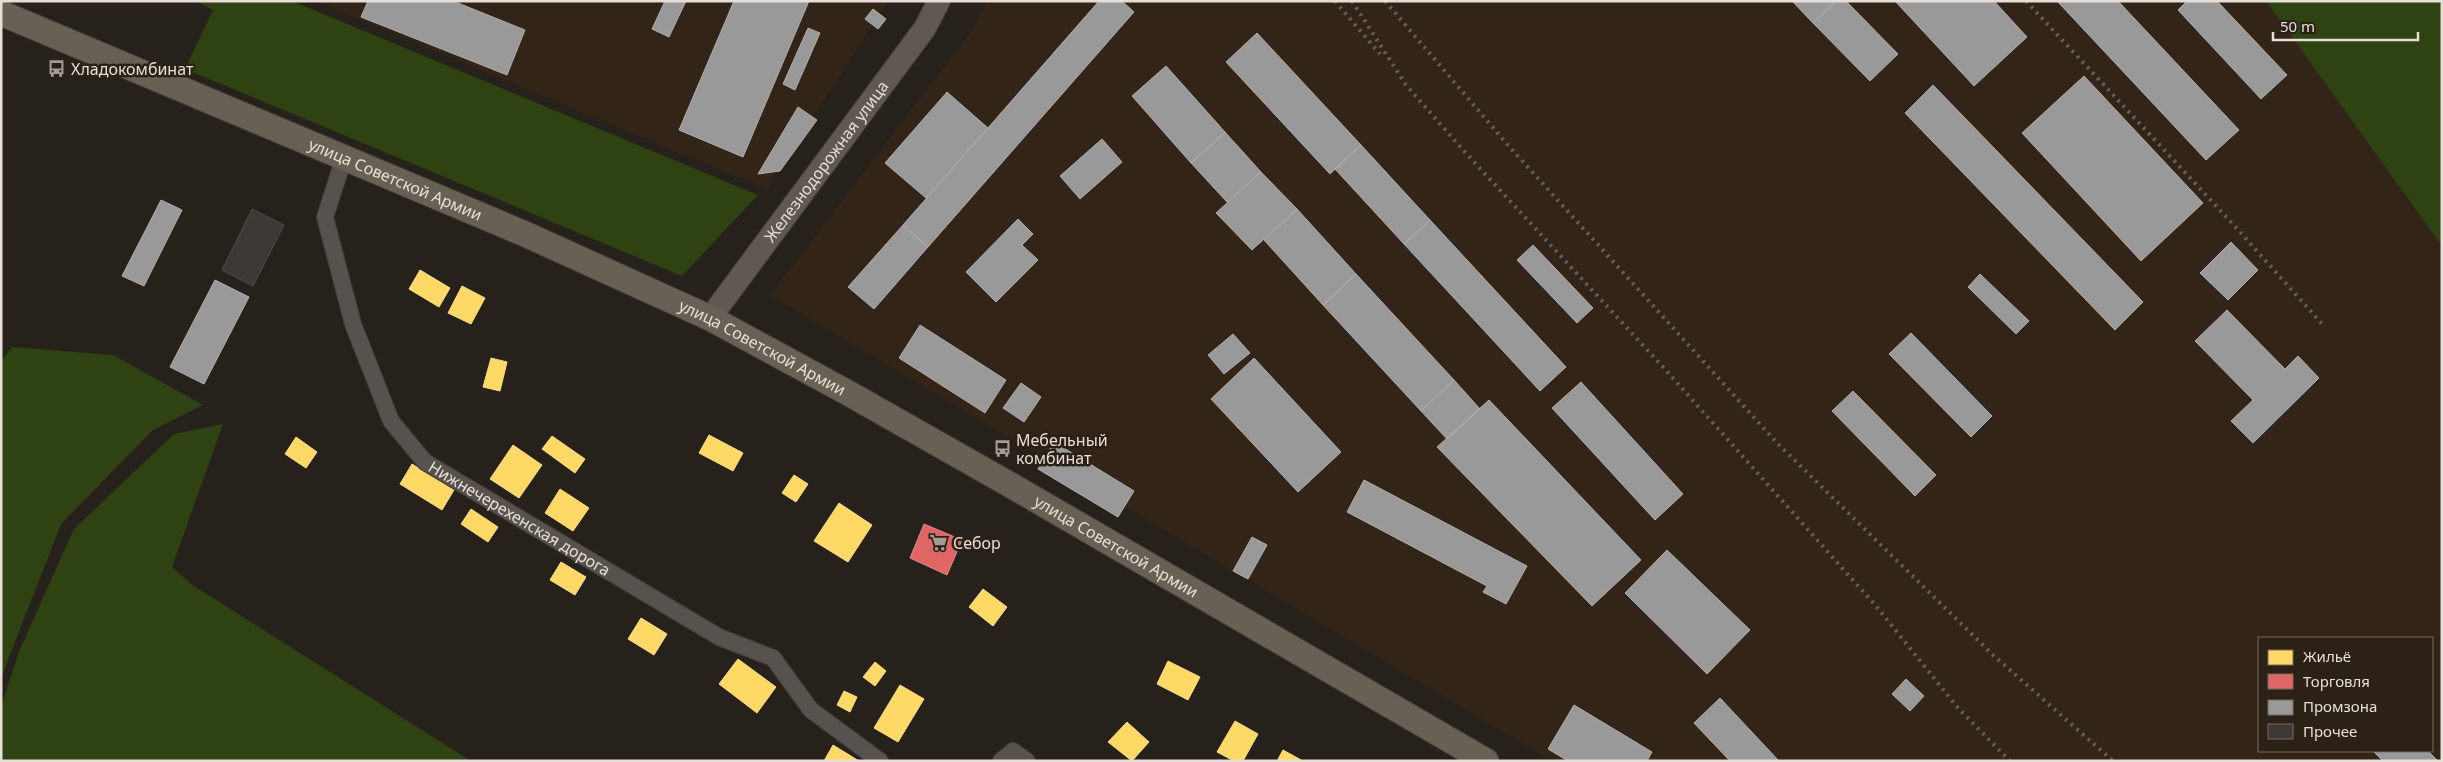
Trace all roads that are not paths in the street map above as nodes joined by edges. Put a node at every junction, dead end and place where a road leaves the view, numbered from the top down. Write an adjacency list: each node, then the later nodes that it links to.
1 (939, 1): 4 (street, Железнодорожная улица)
2 (1, 14): 3 (main road, улица Советской Армии)
3 (344, 158): 4 (main road, улица Советской Армии); 5 (street, Нижнечерехенская дорога)
4 (710, 318): 8 (main road, улица Советской Армии)
5 (880, 761)
6 (1001, 761): 7 (street)
7 (1028, 761)
8 (1486, 761)

